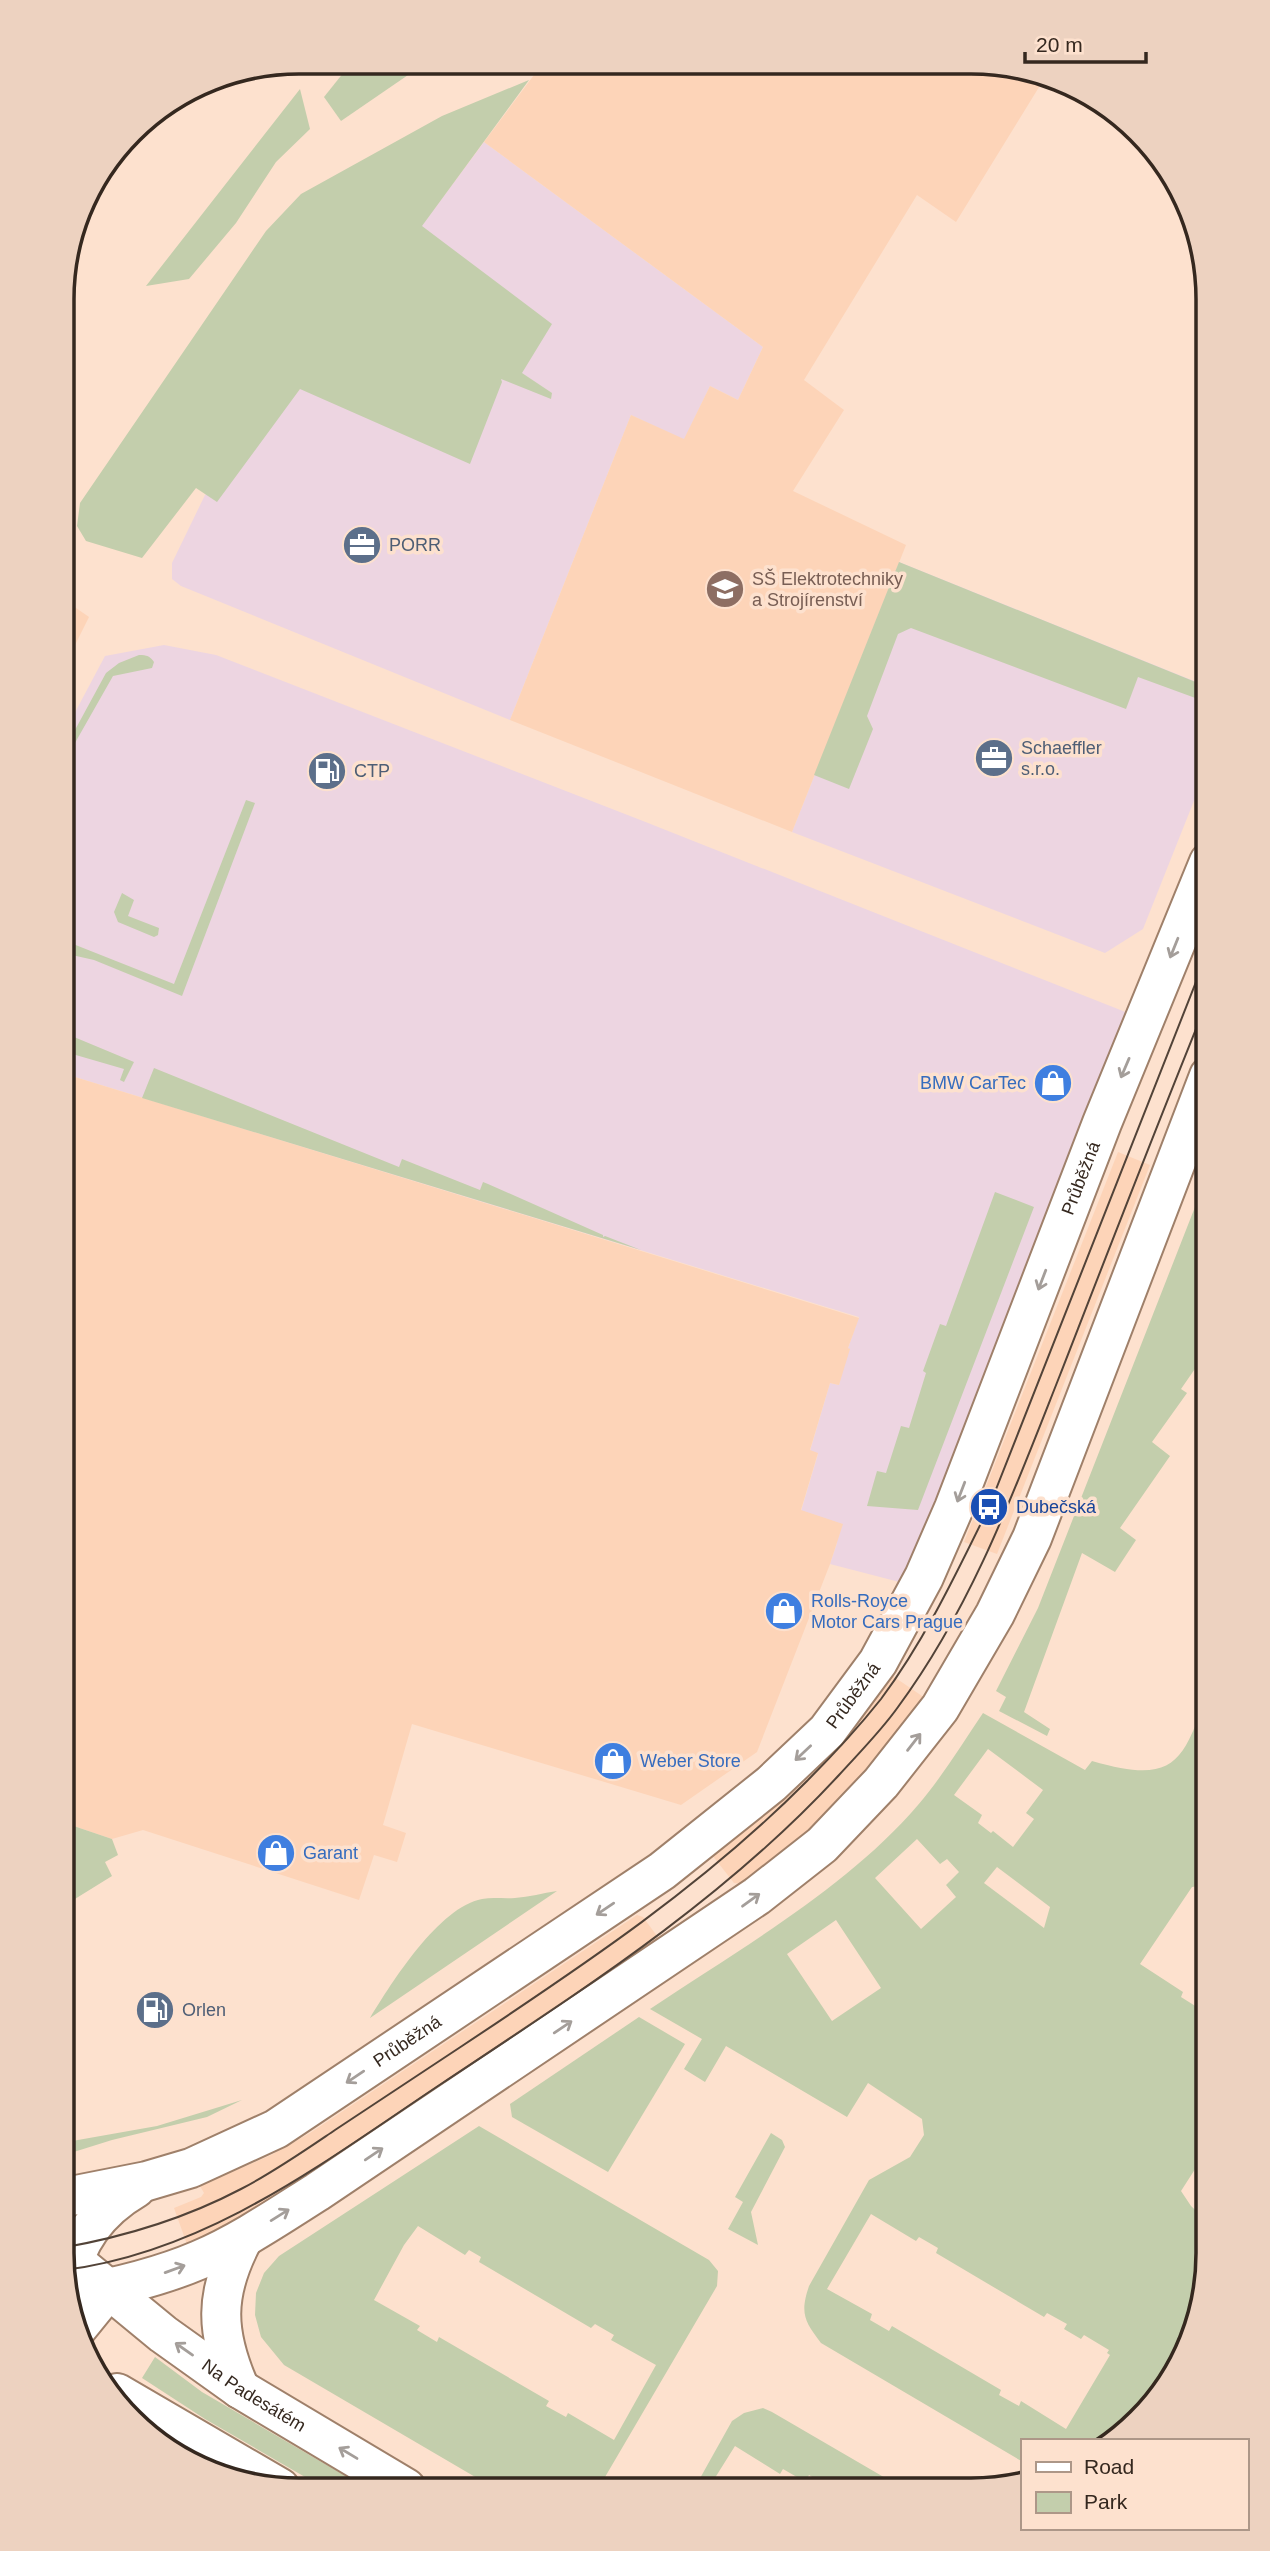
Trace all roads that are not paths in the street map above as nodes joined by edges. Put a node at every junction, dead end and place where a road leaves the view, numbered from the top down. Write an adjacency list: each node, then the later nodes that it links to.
1 (1196, 894): 3 (main road, Průběžná, one-way to 3)
2 (1196, 1110): 5 (main road, one-way to 2)
3 (147, 2181): 4 (main road, Průběžná); 6 (main road, Průběžná)
4 (74, 2196)
5 (243, 2239): 8 (main road, one-way to 5); 11 (main road)
6 (74, 2254)
7 (74, 2270): 8 (main road, Průběžná)
8 (110, 2288): 9 (main road); 10 (main road); 11 (main road, Na Padesátém, one-way to 8)
9 (78, 2295)
10 (84, 2320)
11 (240, 2389): 14 (main road, Na Padesátém, one-way to 11)
12 (128, 2399): 13 (main road)
13 (254, 2473)
14 (389, 2478)

